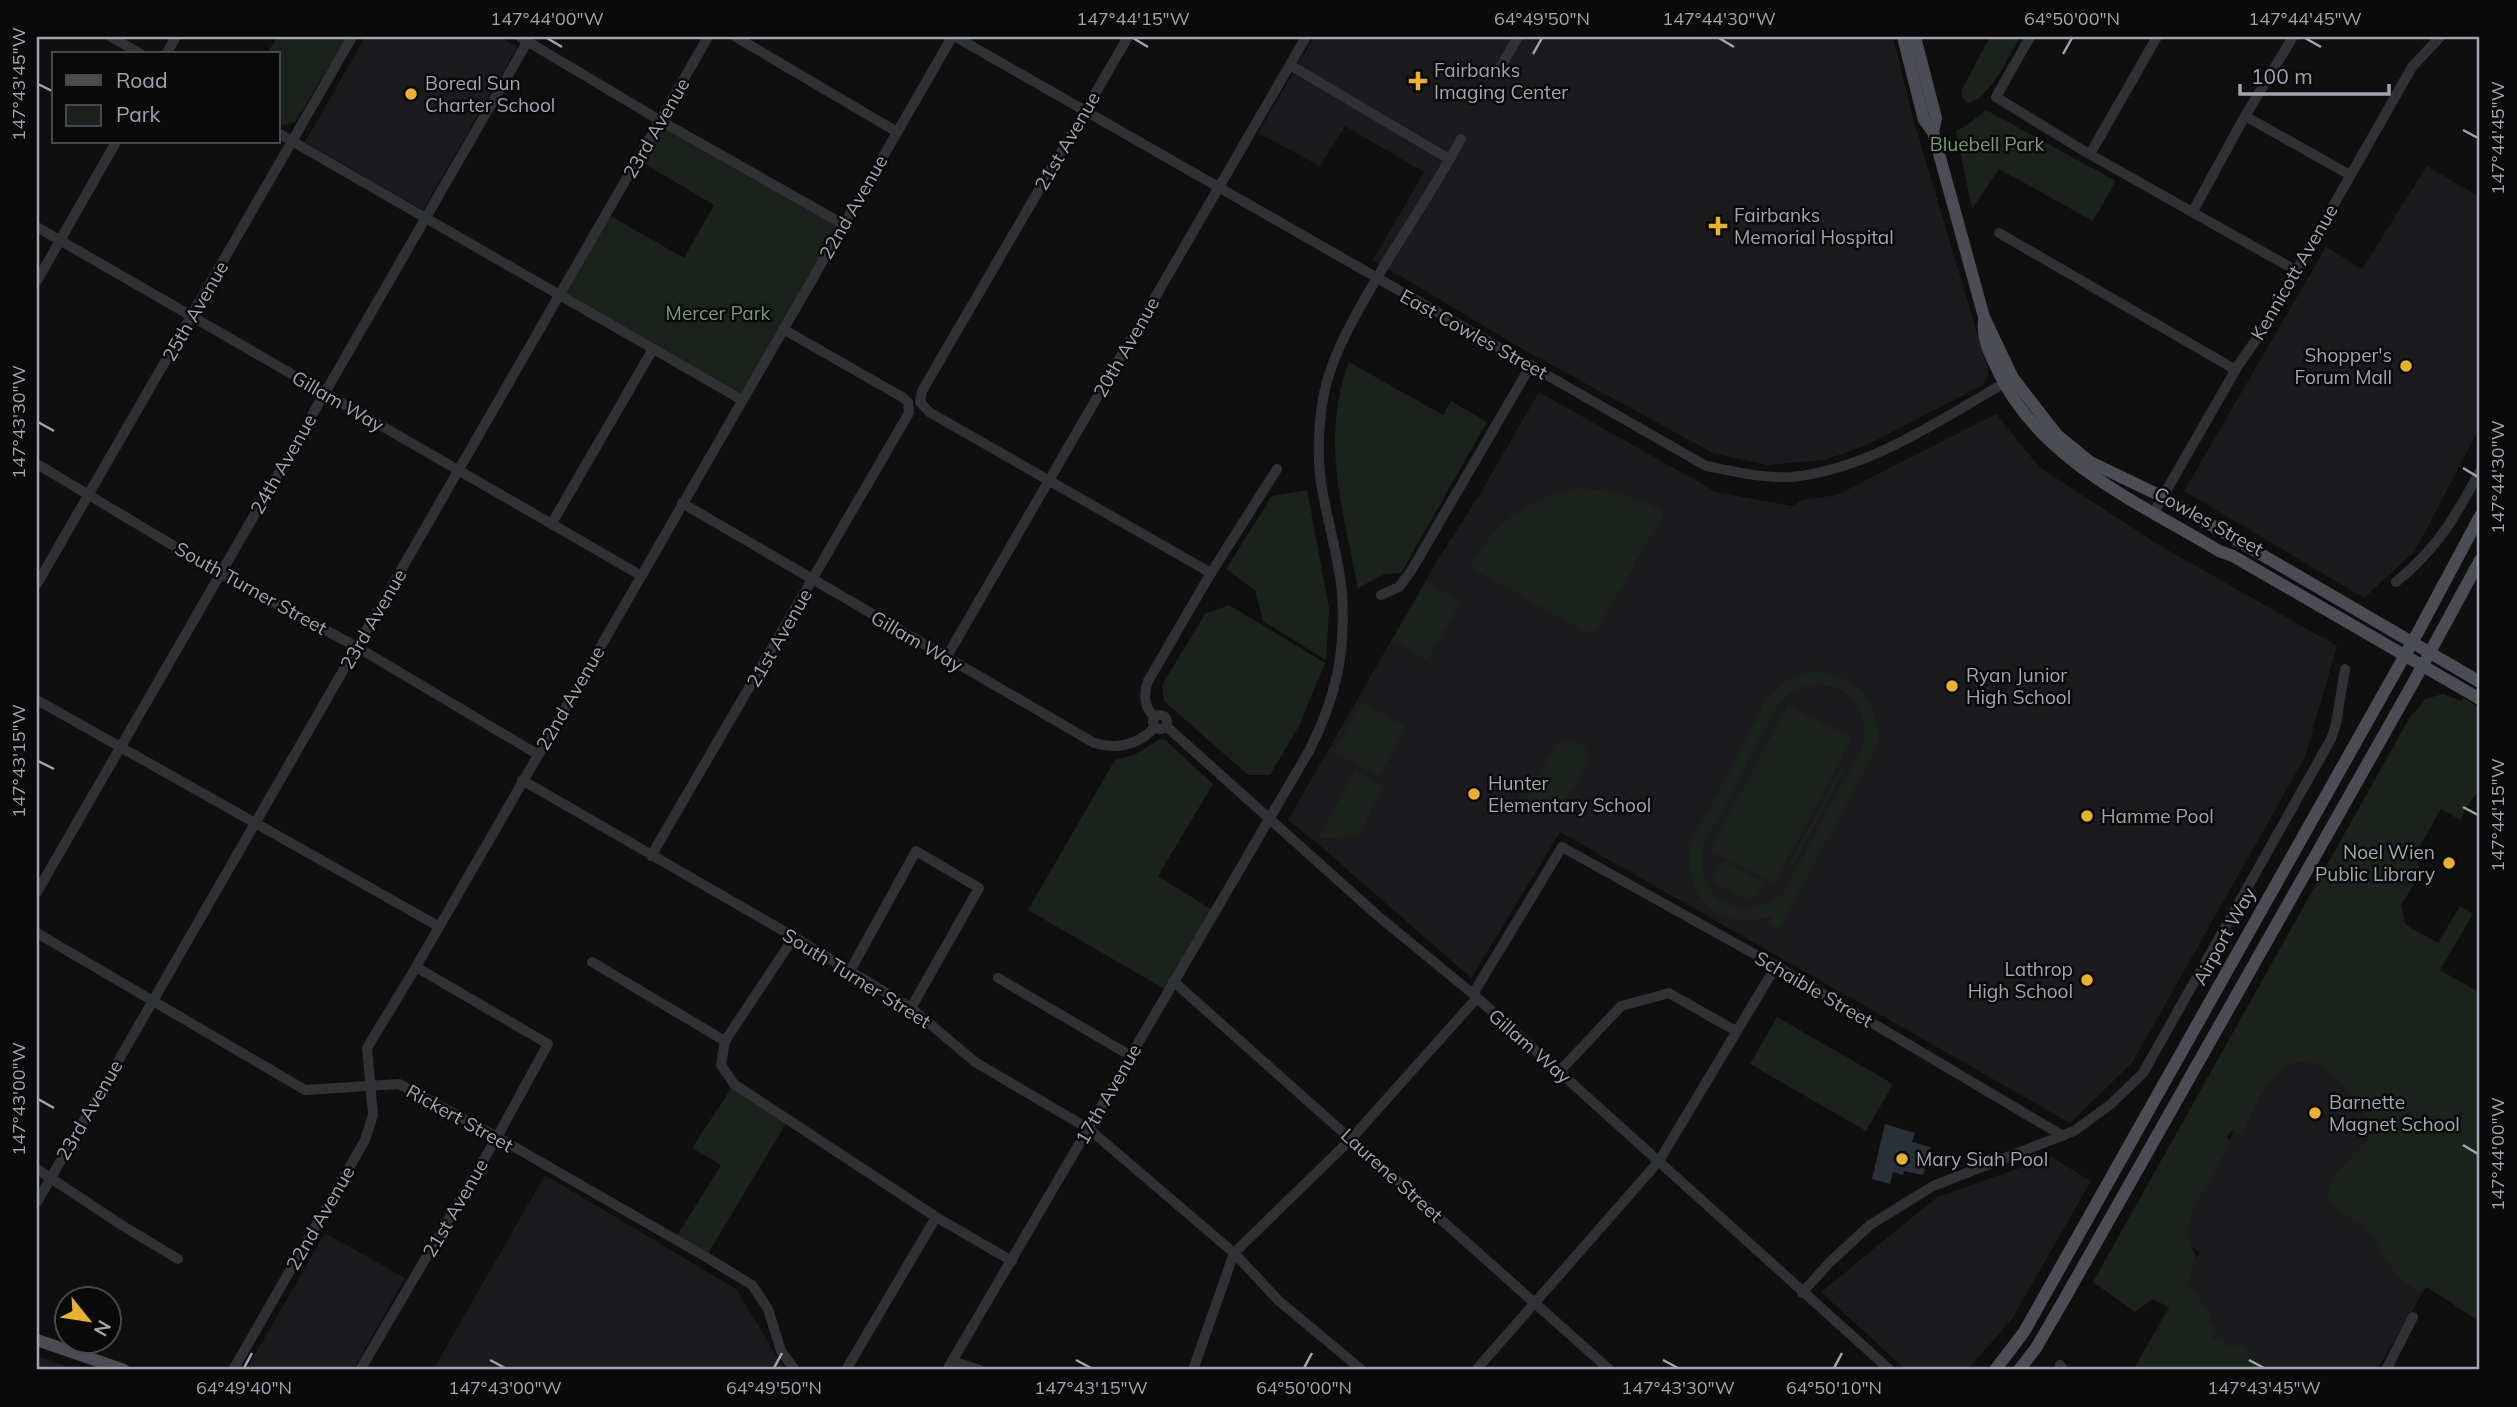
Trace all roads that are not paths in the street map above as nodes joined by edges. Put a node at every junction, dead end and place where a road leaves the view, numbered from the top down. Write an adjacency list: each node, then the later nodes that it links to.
1 (111, 37): 16 (street)
2 (352, 37): 26 (street, 25th Avenue)
3 (708, 37): 21 (street, 23rd Avenue)
4 (736, 37): 22 (street)
5 (954, 37): 19 (street, East Cowles Street); 22 (street, 22nd Avenue)
6 (1128, 37): 19 (street, 21st Avenue)
7 (1306, 37): 17 (street, 20th Avenue)
8 (1518, 37): 18 (street)
9 (1903, 37): 23 (main road)
10 (1915, 37): 23 (main road)
11 (2030, 37): 28 (street)
12 (2157, 37): 28 (street)
13 (2293, 37): 20 (street)
14 (2440, 37): 30 (street, Kennicott Avenue)
15 (526, 38): 21 (street); 33 (street, 24th Avenue)
16 (137, 52)
17 (1290, 65): 29 (street); 31 (street, 20th Avenue)
18 (1499, 70)
19 (1085, 111): 31 (street, East Cowles Street); 54 (street, 21st Avenue)
20 (2245, 116): 30 (street); 32 (street)
21 (661, 121): 34 (street); 41 (street, 23rd Avenue)
22 (897, 132): 34 (street, 22nd Avenue)
23 (1933, 132): 47 (main road)
24 (280, 134): 26 (street)
25 (1461, 139): 29 (street, 17th Avenue)
26 (292, 141): 33 (street); 42 (street, 25th Avenue)
27 (115, 144): 37 (street)
28 (2090, 154): 32 (street)
29 (1449, 159): 39 (street, 17th Avenue)
30 (2350, 174): 38 (street, Kennicott Avenue)
31 (1218, 188): 39 (street, East Cowles Street); 54 (street, 20th Avenue)
32 (2193, 211): 38 (street)
33 (425, 218): 41 (street); 48 (street, 24th Avenue)
34 (843, 224): 43 (street, 22nd Avenue)
35 (37, 227): 37 (street, Gillam Way)
36 (1999, 233): 46 (street)
37 (60, 240): 40 (street); 42 (street, Gillam Way)
38 (2295, 270): 46 (street, Kennicott Avenue)
39 (1376, 278): 45 (street, East Cowles Street); 83 (street, 17th Avenue)
40 (37, 281)
41 (560, 296): 44 (street); 52 (street, 23rd Avenue)
42 (192, 316): 48 (street, Gillam Way); 55 (street, 25th Avenue)
43 (783, 329): 49 (street, 22nd Avenue); 65 (street, 21st Avenue)
44 (653, 349): 49 (street); 60 (street)
45 (1531, 365): 47 (street, East Cowles Street); 68 (street)
46 (2236, 370): 56 (street, Kennicott Avenue)
47 (2008, 381): 56 (main road, Cowles Street); 58 (main road, Cowles Street)
48 (324, 393): 52 (street, Gillam Way); 62 (street, 24th Avenue)
49 (741, 400): 57 (street, 22nd Avenue)
50 (37, 464): 55 (street, South Turner Street)
51 (1277, 469): 63 (street)
52 (458, 471): 60 (street, Gillam Way); 70 (street, 23rd Avenue)
53 (2480, 471): 66 (street)
54 (1048, 481): 63 (street); 73 (street, 20th Avenue)
55 (89, 494): 62 (street, South Turner Street); 67 (street, 25th Avenue)
56 (2163, 497): 58 (street, Kennicott Avenue); 69 (main road, Cowles Street)
57 (682, 503): 64 (street, 22nd Avenue); 65 (street, Gillam Way)
58 (2154, 512): 72 (main road, Cowles Street)
59 (2480, 516): 69 (main road, Airport Way)
60 (552, 523): 64 (street, Gillam Way)
61 (2480, 560): 71 (main road, Airport Way)
62 (219, 573): 70 (street, South Turner Street); 80 (street, 24th Avenue)
63 (1211, 573): 79 (street)
64 (640, 575): 81 (street, 22nd Avenue)
65 (813, 580): 73 (street, Gillam Way); 85 (street, 21st Avenue)
66 (2396, 582)
67 (37, 583)
68 (1381, 595)
69 (2412, 642): 71 (main road, Cowles Street); 72 (main road, Airport Way)
70 (357, 647): 81 (street, South Turner Street); 84 (street, 23rd Avenue)
71 (2430, 653): 74 (main road, Airport Way); 76 (main road, Cowles Street)
72 (2404, 655): 74 (main road, Cowles Street); 132 (main road, Airport Way)
73 (946, 658): 79 (street, Gillam Way)
74 (2423, 666): 77 (main road, Cowles Street); 133 (main road, Airport Way)
75 (2346, 669): 105 (street)
76 (2480, 682)
77 (2480, 699)
78 (37, 700): 80 (street)
79 (1159, 724): 83 (street, Gillam Way)
80 (120, 748): 84 (street); 86 (street, 24th Avenue)
81 (537, 754): 82 (street, 22nd Avenue)
82 (522, 780): 85 (street, South Turner Street); 87 (street, 22nd Avenue)
83 (1270, 818): 95 (street, 17th Avenue); 96 (street, Gillam Way)
84 (254, 824): 87 (street); 97 (street, 23rd Avenue)
85 (651, 856): 89 (street, South Turner Street)
86 (37, 892)
87 (438, 926): 92 (street, 22nd Avenue)
88 (37, 933): 97 (street, Rickert Street)
89 (794, 937): 93 (street, South Turner Street); 100 (street)
90 (592, 962): 100 (street)
91 (1776, 966): 96 (street, Schaible Street); 99 (street); 105 (street, Schaible Street)
92 (416, 967): 103 (street, 22nd Avenue); 106 (street, 21st Avenue)
93 (850, 971): 98 (street, South Turner Street); 98 (street)
94 (998, 978): 101 (street)
95 (1173, 981): 101 (street, 17th Avenue); 107 (street, Laurene Street)
96 (1474, 996): 102 (street, Gillam Way); 107 (street)
97 (153, 1000): 103 (street, Rickert Street); 110 (street, 23rd Avenue)
98 (911, 1008): 104 (street, South Turner Street)
99 (1736, 1031): 102 (street); 108 (street)
100 (725, 1041): 112 (street)
101 (1130, 1056): 104 (street, 17th Avenue)
102 (1559, 1072): 108 (street, Gillam Way)
103 (371, 1085): 106 (street, Rickert Street); 122 (street, 22nd Avenue)
104 (1089, 1129): 113 (street, South Turner Street); 115 (street, 17th Avenue)
105 (2063, 1136): 116 (street)
106 (497, 1137): 123 (street, 21st Avenue); 124 (street, Rickert Street)
107 (1352, 1139): 113 (street); 117 (street, Laurene Street)
108 (1659, 1161): 116 (street, Gillam Way); 117 (street)
109 (37, 1169): 110 (street)
110 (50, 1177): 111 (street, 23rd Avenue); 114 (street)
111 (37, 1202)
112 (936, 1217): 115 (street); 125 (street)
113 (1234, 1253): 127 (street); 128 (street, South Turner Street)
114 (178, 1259)
115 (1012, 1261): 120 (street, 17th Avenue)
116 (1802, 1293): 131 (street, Gillam Way)
117 (1536, 1304): 129 (street); 130 (street, Laurene Street)
118 (2413, 1317): 134 (street)
119 (37, 1340): 121 (main road)
120 (949, 1365): 126 (street)
121 (124, 1370)
122 (233, 1370)
123 (360, 1370)
124 (795, 1370)
125 (846, 1370)
126 (980, 1370)
127 (1193, 1370)
128 (1362, 1370)
129 (1476, 1370)
130 (1610, 1370)
131 (1890, 1370)
132 (1995, 1370)
133 (2019, 1370)
134 (2386, 1370)

